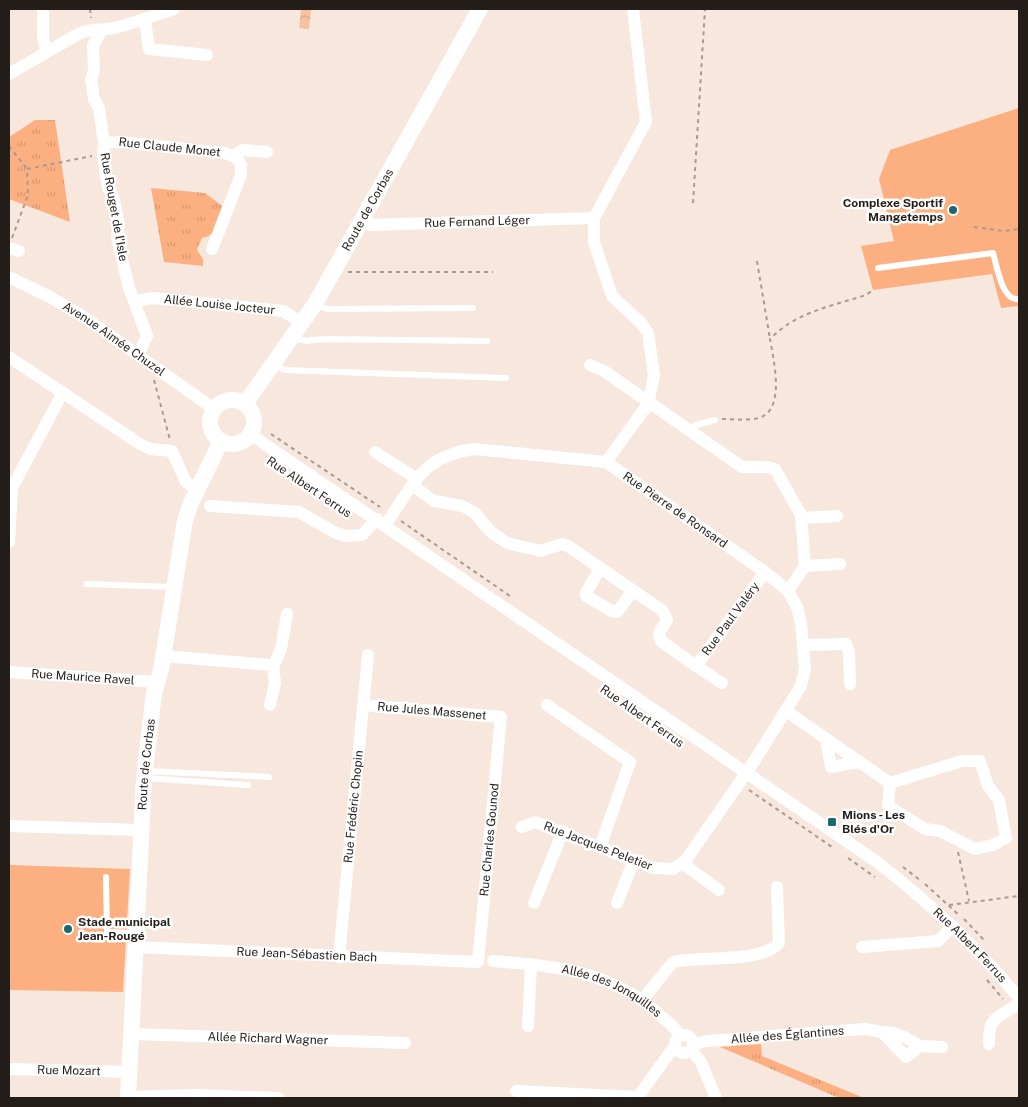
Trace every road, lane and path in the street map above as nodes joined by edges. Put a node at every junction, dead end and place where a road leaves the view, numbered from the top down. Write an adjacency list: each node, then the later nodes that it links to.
1 (43, 9): 8 (street)
2 (171, 9): 6 (street)
3 (480, 9): 18 (street, Route de Corbas)
4 (633, 9): 17 (street)
5 (705, 9): 16 (path)
6 (145, 19): 7 (street); 9 (street)
7 (102, 30): 8 (street); 12 (street, Rue Rouget de l'Isle)
8 (46, 51): 10 (street)
9 (207, 55)
10 (9, 74)
11 (9, 146): 15 (path)
12 (103, 149): 14 (street, Rue Claude Monet); 15 (path); 32 (street, Rue Rouget de l'Isle)
13 (267, 152): 14 (street, Rue Claude Monet)
14 (234, 156): 24 (street, Rue Claude Monet)
15 (27, 169): 23 (path)
16 (693, 203)
17 (594, 218): 18 (street, Rue Fernand Léger); 47 (street)
18 (362, 221): 26 (street, Route de Corbas)
19 (974, 227): 21 (path)
20 (1019, 229): 21 (path)
21 (1015, 230): 22 (path)
22 (1016, 234)
23 (13, 246)
24 (212, 250)
25 (757, 261): 37 (path)
26 (336, 268): 28 (path); 33 (street, Route de Corbas)
27 (878, 268): 31 (lane)
28 (494, 272)
29 (9, 277): 39 (street, Avenue Aimée Chuzel)
30 (873, 290): 37 (path)
31 (1019, 299)
32 (134, 301): 35 (street, Allée Louise Jocteur); 39 (street, Rue Rouget de l'Isle)
33 (315, 304): 34 (lane); 35 (street, Route de Corbas)
34 (473, 308)
35 (303, 323): 36 (street, Route de Corbas)
36 (294, 338): 38 (lane); 41 (street, Route de Corbas)
37 (770, 338): 49 (path)
38 (487, 340)
39 (138, 355): 43 (street, Avenue Aimée Chuzel)
40 (9, 357): 45 (street)
41 (274, 365): 44 (lane); 46 (street, Route de Corbas)
42 (590, 366): 47 (street)
43 (159, 370): 48 (street, Avenue Aimée Chuzel); 53 (path)
44 (506, 378)
45 (63, 392): 53 (street); 62 (street)
46 (245, 404): 48 (street); 51 (street)
47 (648, 404): 50 (street); 55 (street)
48 (214, 410): 52 (street)
49 (715, 420): 50 (lane)
50 (688, 431): 60 (street)
51 (250, 434): 52 (street); 61 (street, Rue Albert Ferrus)
52 (221, 441): 57 (street, Route de Corbas)
53 (170, 450): 57 (street)
54 (375, 452): 56 (street)
55 (606, 462): 56 (street, Rue Pierre de Ronsard); 66 (street, Rue Pierre de Ronsard)
56 (414, 482): 61 (street, Rue Pierre de Ronsard); 65 (street, Rue Paul Valéry)
57 (197, 489): 68 (street, Route de Corbas)
58 (210, 506): 61 (street, Rue Pierre de Ronsard)
59 (837, 516): 60 (street)
60 (801, 518): 64 (street)
61 (381, 522): 90 (street, Rue Albert Ferrus)
62 (9, 542)
63 (840, 564): 64 (street)
64 (805, 566): 70 (street)
65 (600, 568): 69 (street, Rue Paul Valéry); 69 (street)
66 (765, 572): 70 (street, Rue Pierre de Ronsard); 75 (street, Rue Paul Valéry)
67 (86, 584): 68 (lane)
68 (174, 587): 74 (street, Route de Corbas)
69 (633, 591): 75 (street, Rue Paul Valéry)
70 (788, 591): 72 (street, Rue Pierre de Ronsard)
71 (287, 614): 76 (street)
72 (803, 644): 80 (street); 84 (street, Rue Pierre de Ronsard)
73 (368, 655): 82 (street, Rue Frédéric Chopin)
74 (163, 656): 76 (street); 78 (street, Route de Corbas)
75 (696, 666): 79 (street, Rue Paul Valéry)
76 (273, 667): 81 (street)
77 (9, 672): 78 (street, Rue Maurice Ravel)
78 (157, 682): 88 (street, Route de Corbas)
79 (722, 684)
80 (850, 684)
81 (270, 705)
82 (364, 705): 85 (street, Rue Jules Massenet); 115 (street, Rue Frédéric Chopin)
83 (547, 705): 98 (street)
84 (786, 711): 86 (street); 90 (street, Rue Pierre de Ronsard)
85 (501, 717): 116 (street, Rue Charles Gounod)
86 (826, 739): 87 (street); 87 (street)
87 (859, 762): 91 (street)
88 (144, 775): 89 (lane); 92 (lane); 95 (street, Route de Corbas)
89 (269, 777)
90 (743, 778): 99 (path); 102 (street); 112 (street, Rue Albert Ferrus)
91 (890, 783): 97 (street); 97 (street)
92 (248, 785)
93 (9, 826): 95 (street)
94 (522, 827): 96 (street, Rue Jacques Peletier)
95 (140, 830): 113 (street, Route de Corbas)
96 (563, 832): 98 (street, Rue Jacques Peletier); 109 (street)
97 (954, 838): 108 (path)
98 (600, 848): 101 (street, Rue Jacques Peletier)
99 (839, 851)
100 (846, 856): 104 (path)
101 (634, 860): 102 (street, Rue Jacques Peletier); 110 (street)
102 (682, 863): 106 (street)
103 (106, 878): 113 (lane)
104 (881, 881)
105 (777, 887): 120 (street)
106 (719, 890)
107 (1019, 896): 108 (path)
108 (969, 901): 111 (path)
109 (534, 902)
110 (618, 903)
111 (949, 905)
112 (953, 926): 114 (street); 121 (street, Rue Albert Ferrus)
113 (135, 940): 115 (street, Rue Jean-Sébastien Bach); 123 (street, Route de Corbas)
114 (862, 947)
115 (339, 957): 116 (street, Rue Jean-Sébastien Bach)
116 (478, 962)
117 (493, 962): 118 (street, Allée des Jonquilles)
118 (531, 964): 120 (street, Allée des Jonquilles); 122 (street)
119 (986, 979): 121 (path, Rue Albert Ferrus)
120 (644, 999): 124 (street, Allée des Jonquilles)
121 (1017, 1003): 126 (street)
122 (528, 1026)
123 (132, 1034): 125 (street, Allée Richard Wagner); 130 (street, Route de Corbas)
124 (677, 1041): 128 (street); 135 (street)
125 (405, 1043)
126 (989, 1044)
127 (942, 1046): 128 (street, Allée des Églantines)
128 (693, 1047): 136 (street)
129 (9, 1069): 130 (street, Rue Mozart)
130 (130, 1072): 132 (street, Route de Corbas)
131 (516, 1091): 135 (street)
132 (128, 1097): 133 (street)
133 (196, 1097): 134 (street)
134 (278, 1098)
135 (638, 1098)
136 (716, 1098)

